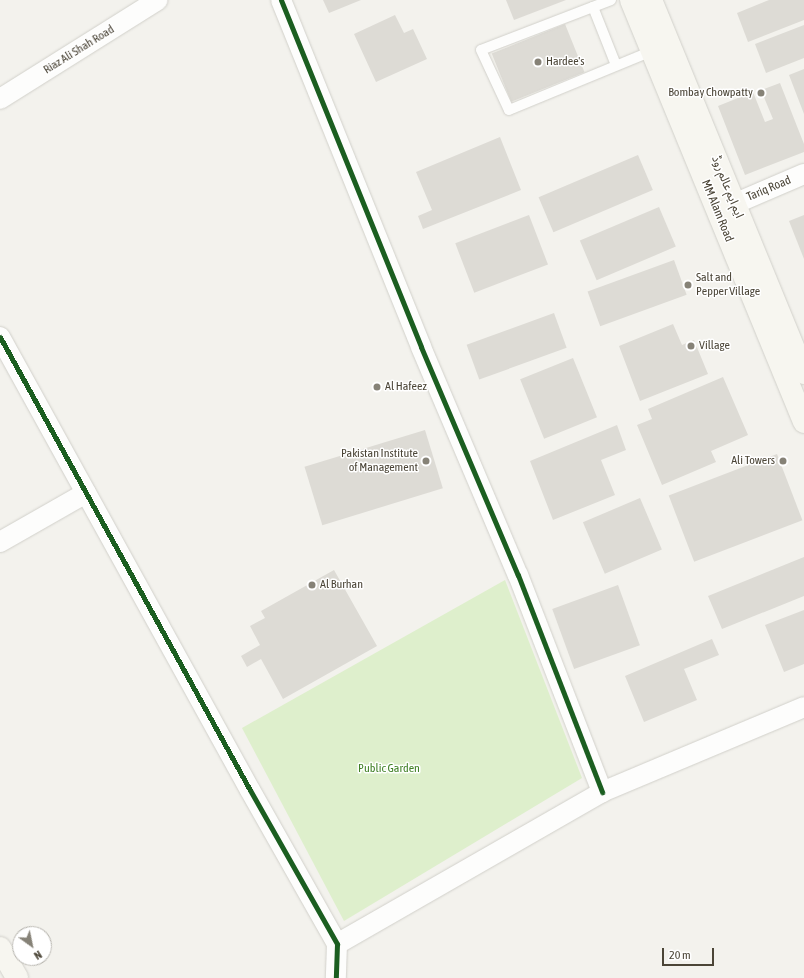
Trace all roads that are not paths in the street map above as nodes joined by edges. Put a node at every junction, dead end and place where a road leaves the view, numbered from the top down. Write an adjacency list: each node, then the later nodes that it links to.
1 (158, 0): 9 (street, Riaz Ali Shah Road)
2 (281, 0): 18 (street)
3 (611, 0): 6 (lane)
4 (631, 0): 7 (street, MM Alam Road)
5 (651, 0): 11 (street, ایم ایم عالم روڈ)
6 (593, 7): 8 (lane); 8 (lane)
7 (652, 51): 8 (lane); 14 (street, MM Alam Road)
8 (616, 65)
9 (0, 99)
10 (804, 174): 11 (street, Tariq Road)
11 (734, 204): 13 (street, ایم ایم عالم روڈ)
12 (0, 336): 15 (street)
13 (804, 373)
14 (804, 422)
15 (86, 493): 16 (street); 19 (street)
16 (0, 542)
17 (804, 707): 18 (street)
18 (602, 792): 19 (street)
19 (337, 944): 22 (street)
20 (0, 948): 21 (street)
21 (17, 978)
22 (336, 978)

